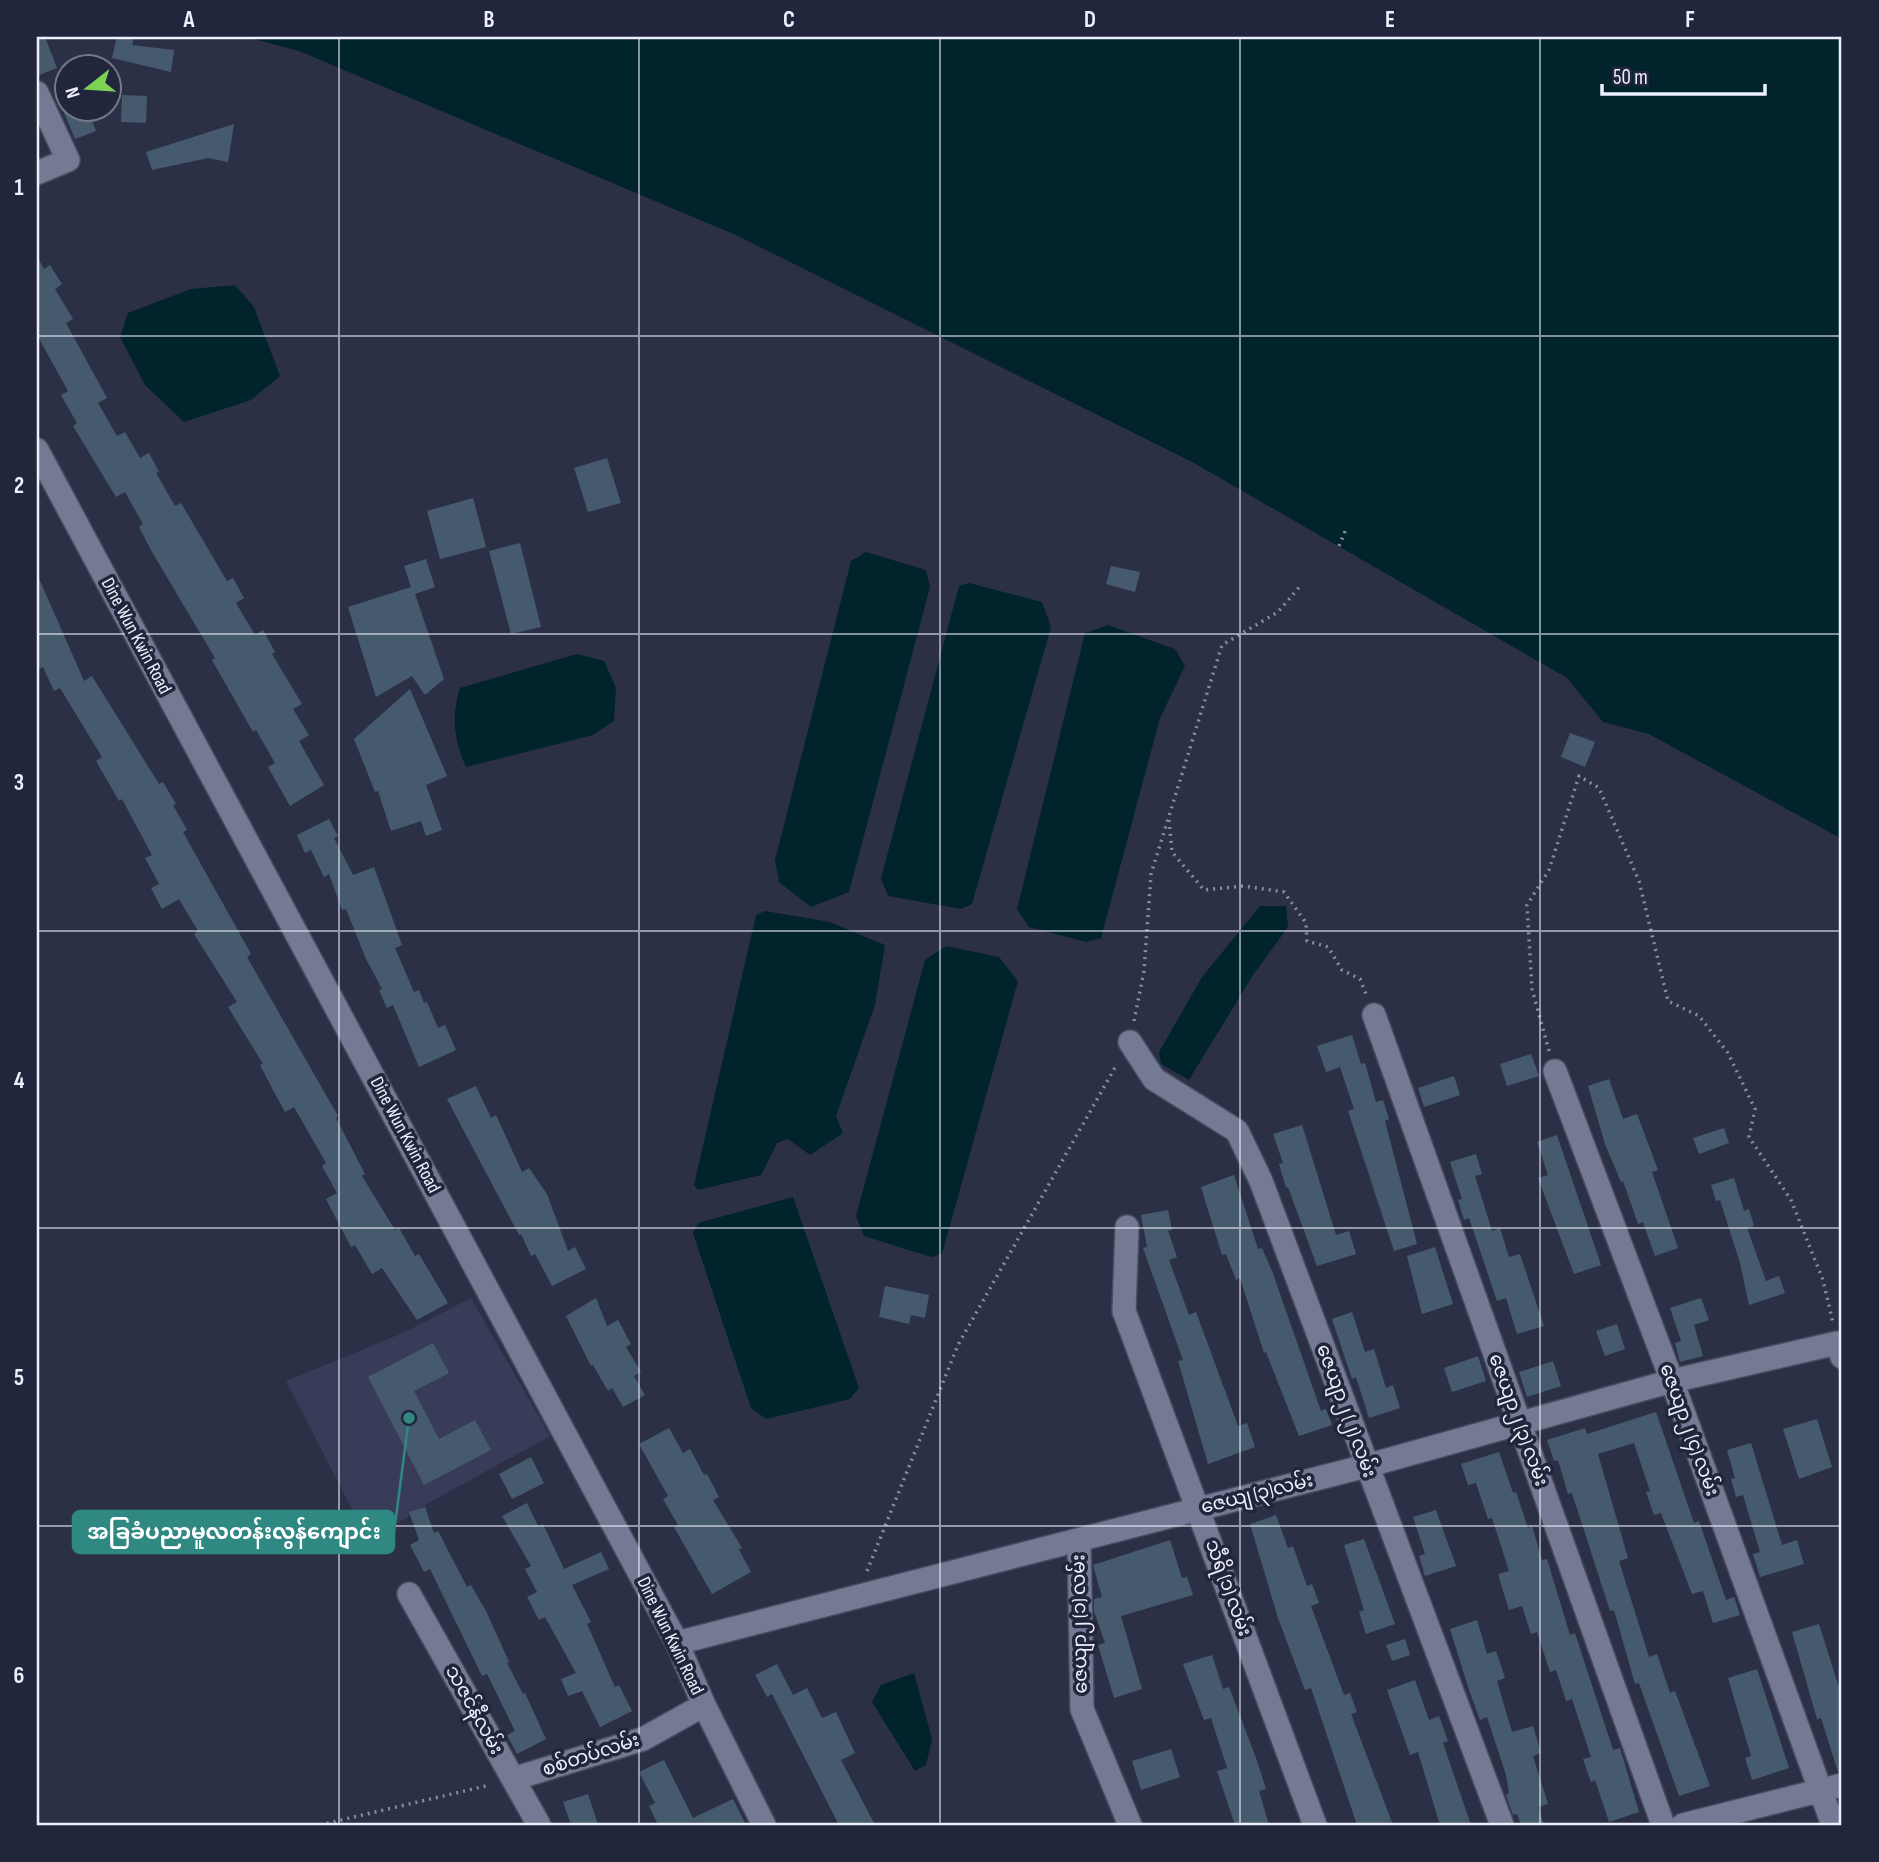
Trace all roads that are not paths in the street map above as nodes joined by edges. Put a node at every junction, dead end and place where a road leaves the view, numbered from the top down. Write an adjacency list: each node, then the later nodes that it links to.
1 (37, 93): 2 (street)
2 (37, 173)
3 (37, 450): 15 (street, Dine Wun Kwin Road)
4 (1374, 1014): 10 (street, ဇေယျာ၂ (၃) လမ်း)
5 (1130, 1042): 11 (street, ဇေယျာ၂ (၂) လမ်း)
6 (1555, 1071): 9 (street, ဇေယျာ၂ (၄) လမ်း)
7 (1127, 1227): 12 (street, သီရိ (၁) လမ်း)
8 (1840, 1350): 9 (street, ဇေယျ (၃)လမ်း)
9 (1672, 1381): 10 (street, ဇေယျ (၃)လမ်း); 19 (street, ဇေယျာ၂ (၄) လမ်း)
10 (1520, 1425): 11 (street, ဇေယျ (၃)လမ်း); 25 (street, ဇေယျာ၂ (၃) လမ်း)
11 (1366, 1466): 12 (street, ဇေယျ (၃)လမ်း); 24 (street, ဇေယျာ၂ (၂) လမ်း)
12 (1198, 1508): 13 (street, ဇေယျ (၃)လမ်း); 23 (street, သီရိ (၁) လမ်း)
13 (1079, 1540): 15 (street, ဇေယျ (၃)လမ်း); 22 (street, ဇေယျာ၂ (၁) လမ်း)
14 (409, 1594): 17 (street, သဇင်နီလမ်း)
15 (677, 1643): 16 (street, Dine Wun Kwin Road)
16 (704, 1705): 17 (street, စစ်တပ်လမ်း); 21 (street, Dine Wun Kwin Road)
17 (513, 1779): 20 (street, သဇင်နီလမ်း)
18 (1842, 1785): 19 (street)
19 (1820, 1790): 26 (street); 27 (street, ဇေယျာ၂ (၄) လမ်း)
20 (539, 1825)
21 (764, 1825)
22 (1130, 1825)
23 (1315, 1825)
24 (1502, 1825)
25 (1663, 1825)
26 (1683, 1825)
27 (1833, 1825)

